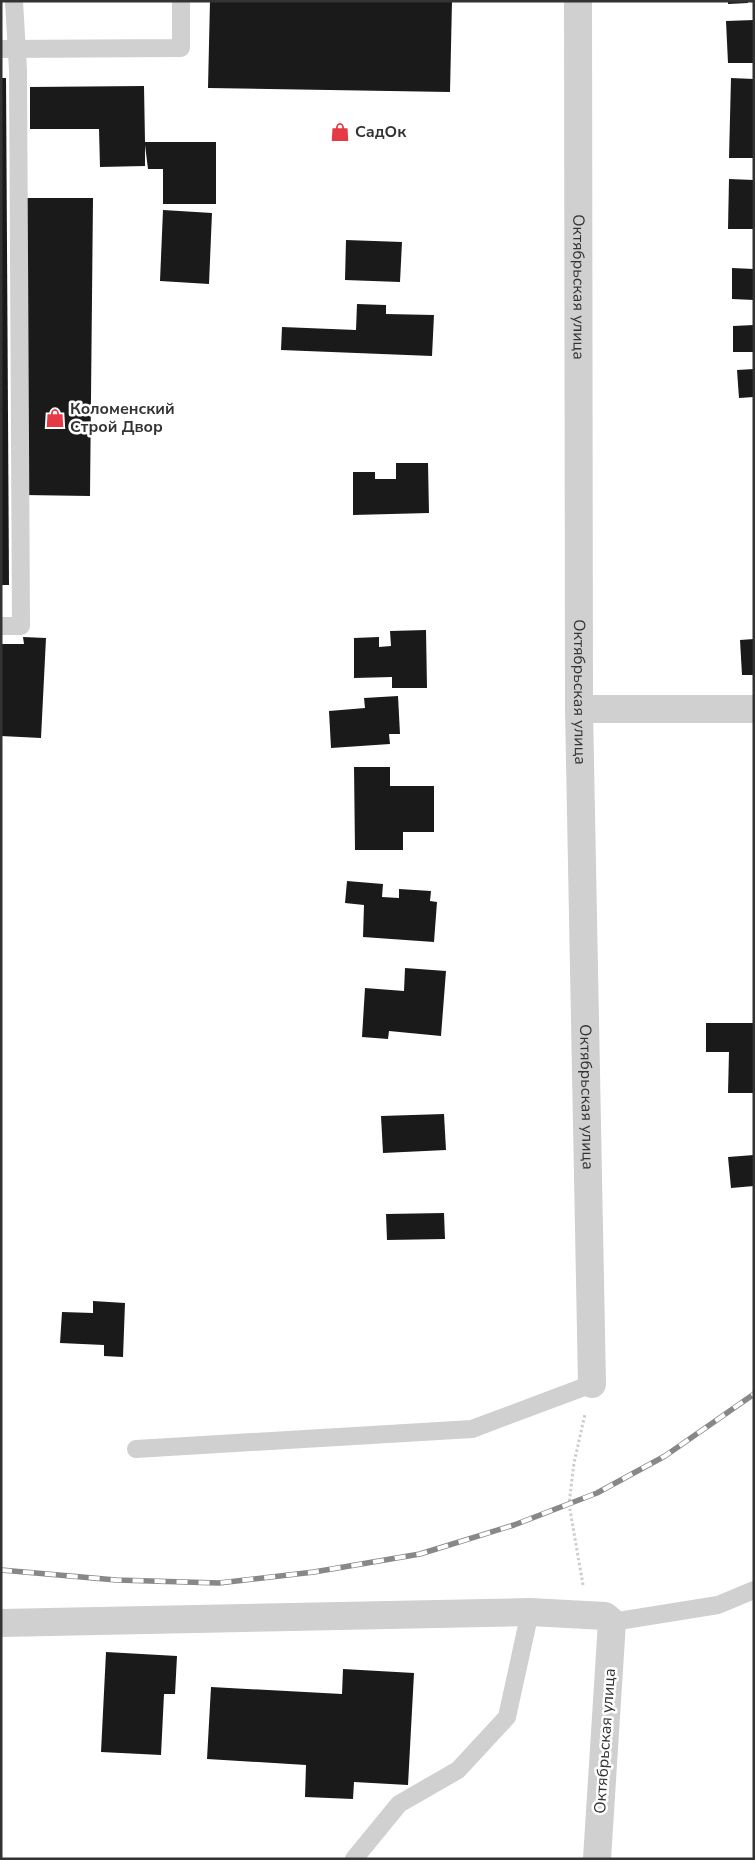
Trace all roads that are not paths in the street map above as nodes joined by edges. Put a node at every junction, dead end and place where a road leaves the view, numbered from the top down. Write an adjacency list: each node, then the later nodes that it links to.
1 (14, 1): 4 (lane)
2 (181, 1): 4 (lane)
3 (578, 1): 6 (street, Октябрьская улица)
4 (9, 49): 5 (lane)
5 (1, 626)
6 (579, 709): 7 (street); 8 (street, Октябрьская улица)
7 (754, 709)
8 (592, 1384): 9 (lane)
9 (136, 1449)
10 (754, 1590): 12 (lane)
11 (530, 1612): 12 (street); 13 (street); 14 (lane)
12 (600, 1618): 15 (street, Октябрьская улица)
13 (1, 1624)
14 (354, 1859)
15 (597, 1859)

